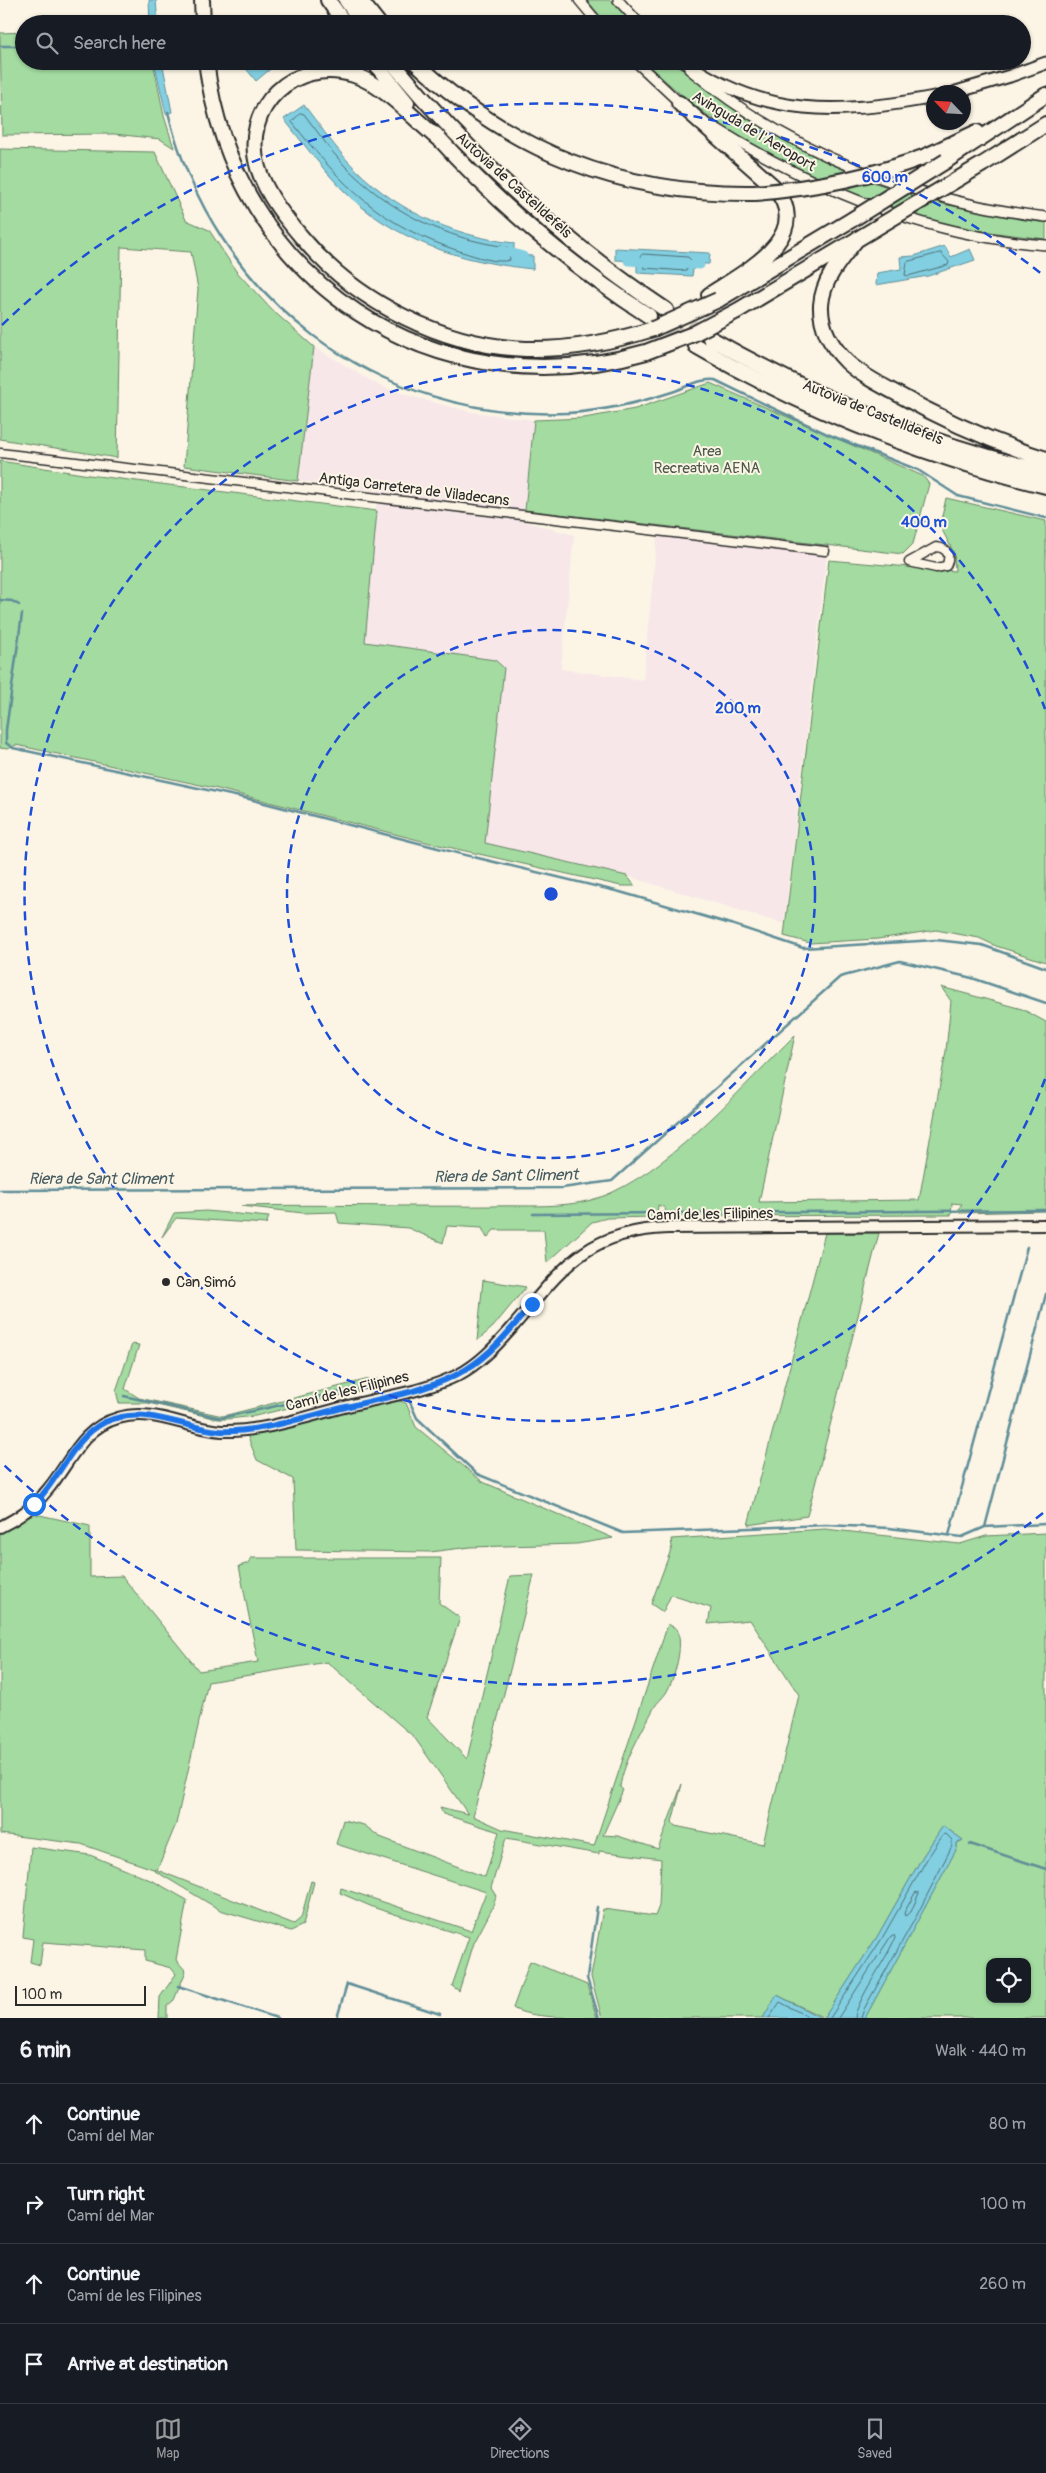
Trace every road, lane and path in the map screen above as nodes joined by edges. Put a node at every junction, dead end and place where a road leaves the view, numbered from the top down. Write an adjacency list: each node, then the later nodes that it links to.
1 (202, 0): 7 (highway)
2 (328, 0): 8 (highway)
3 (346, 0): 9 (highway)
4 (360, 0): 10 (highway)
5 (579, 0): 11 (street)
6 (618, 0): 12 (street)
7 (203, 15)
8 (339, 15)
9 (357, 15)
10 (372, 15)
11 (592, 15)
12 (632, 15)
13 (1046, 63): 14 (main road)
14 (1031, 68)
15 (208, 70): 31 (highway, bridge)
16 (381, 70): 29 (highway, Autovia de Castelldefels)
17 (399, 70): 34 (highway, Autovia de Castelldefels)
18 (423, 70): 27 (highway, bridge)
19 (644, 70): 26 (street, Avinguda de l'Aeroport)
20 (691, 70): 30 (street, Avinguda de l'Aeroport)
21 (699, 70): 25 (main road)
22 (1027, 70): 23 (main road)
23 (971, 88)
24 (1046, 94): 27 (highway)
25 (926, 98)
26 (679, 103): 32 (street, Avinguda de l'Aeroport); 33 (highway)
27 (1029, 105): 33 (highway, bridge)
28 (1046, 124): 31 (highway, bridge)
29 (442, 141): 35 (highway, Autovia de Castelldefels); 35 (highway)
30 (1046, 218)
31 (858, 239): 39 (highway)
32 (1046, 245)
33 (714, 297): 35 (highway, bridge)
34 (666, 310)
35 (651, 322)
36 (710, 338): 40 (highway, Autovia de Castelldefels)
37 (696, 346): 41 (highway, Autovia de Castelldefels)
38 (0, 453): 42 (street, Antiga Carretera de Viladecans)
39 (1046, 459)
40 (1046, 472)
41 (1046, 486)
42 (825, 552)
43 (909, 562): 43 (street)
44 (1046, 1225): 45 (main road, Camí de les Filipines)
45 (0, 1527)

